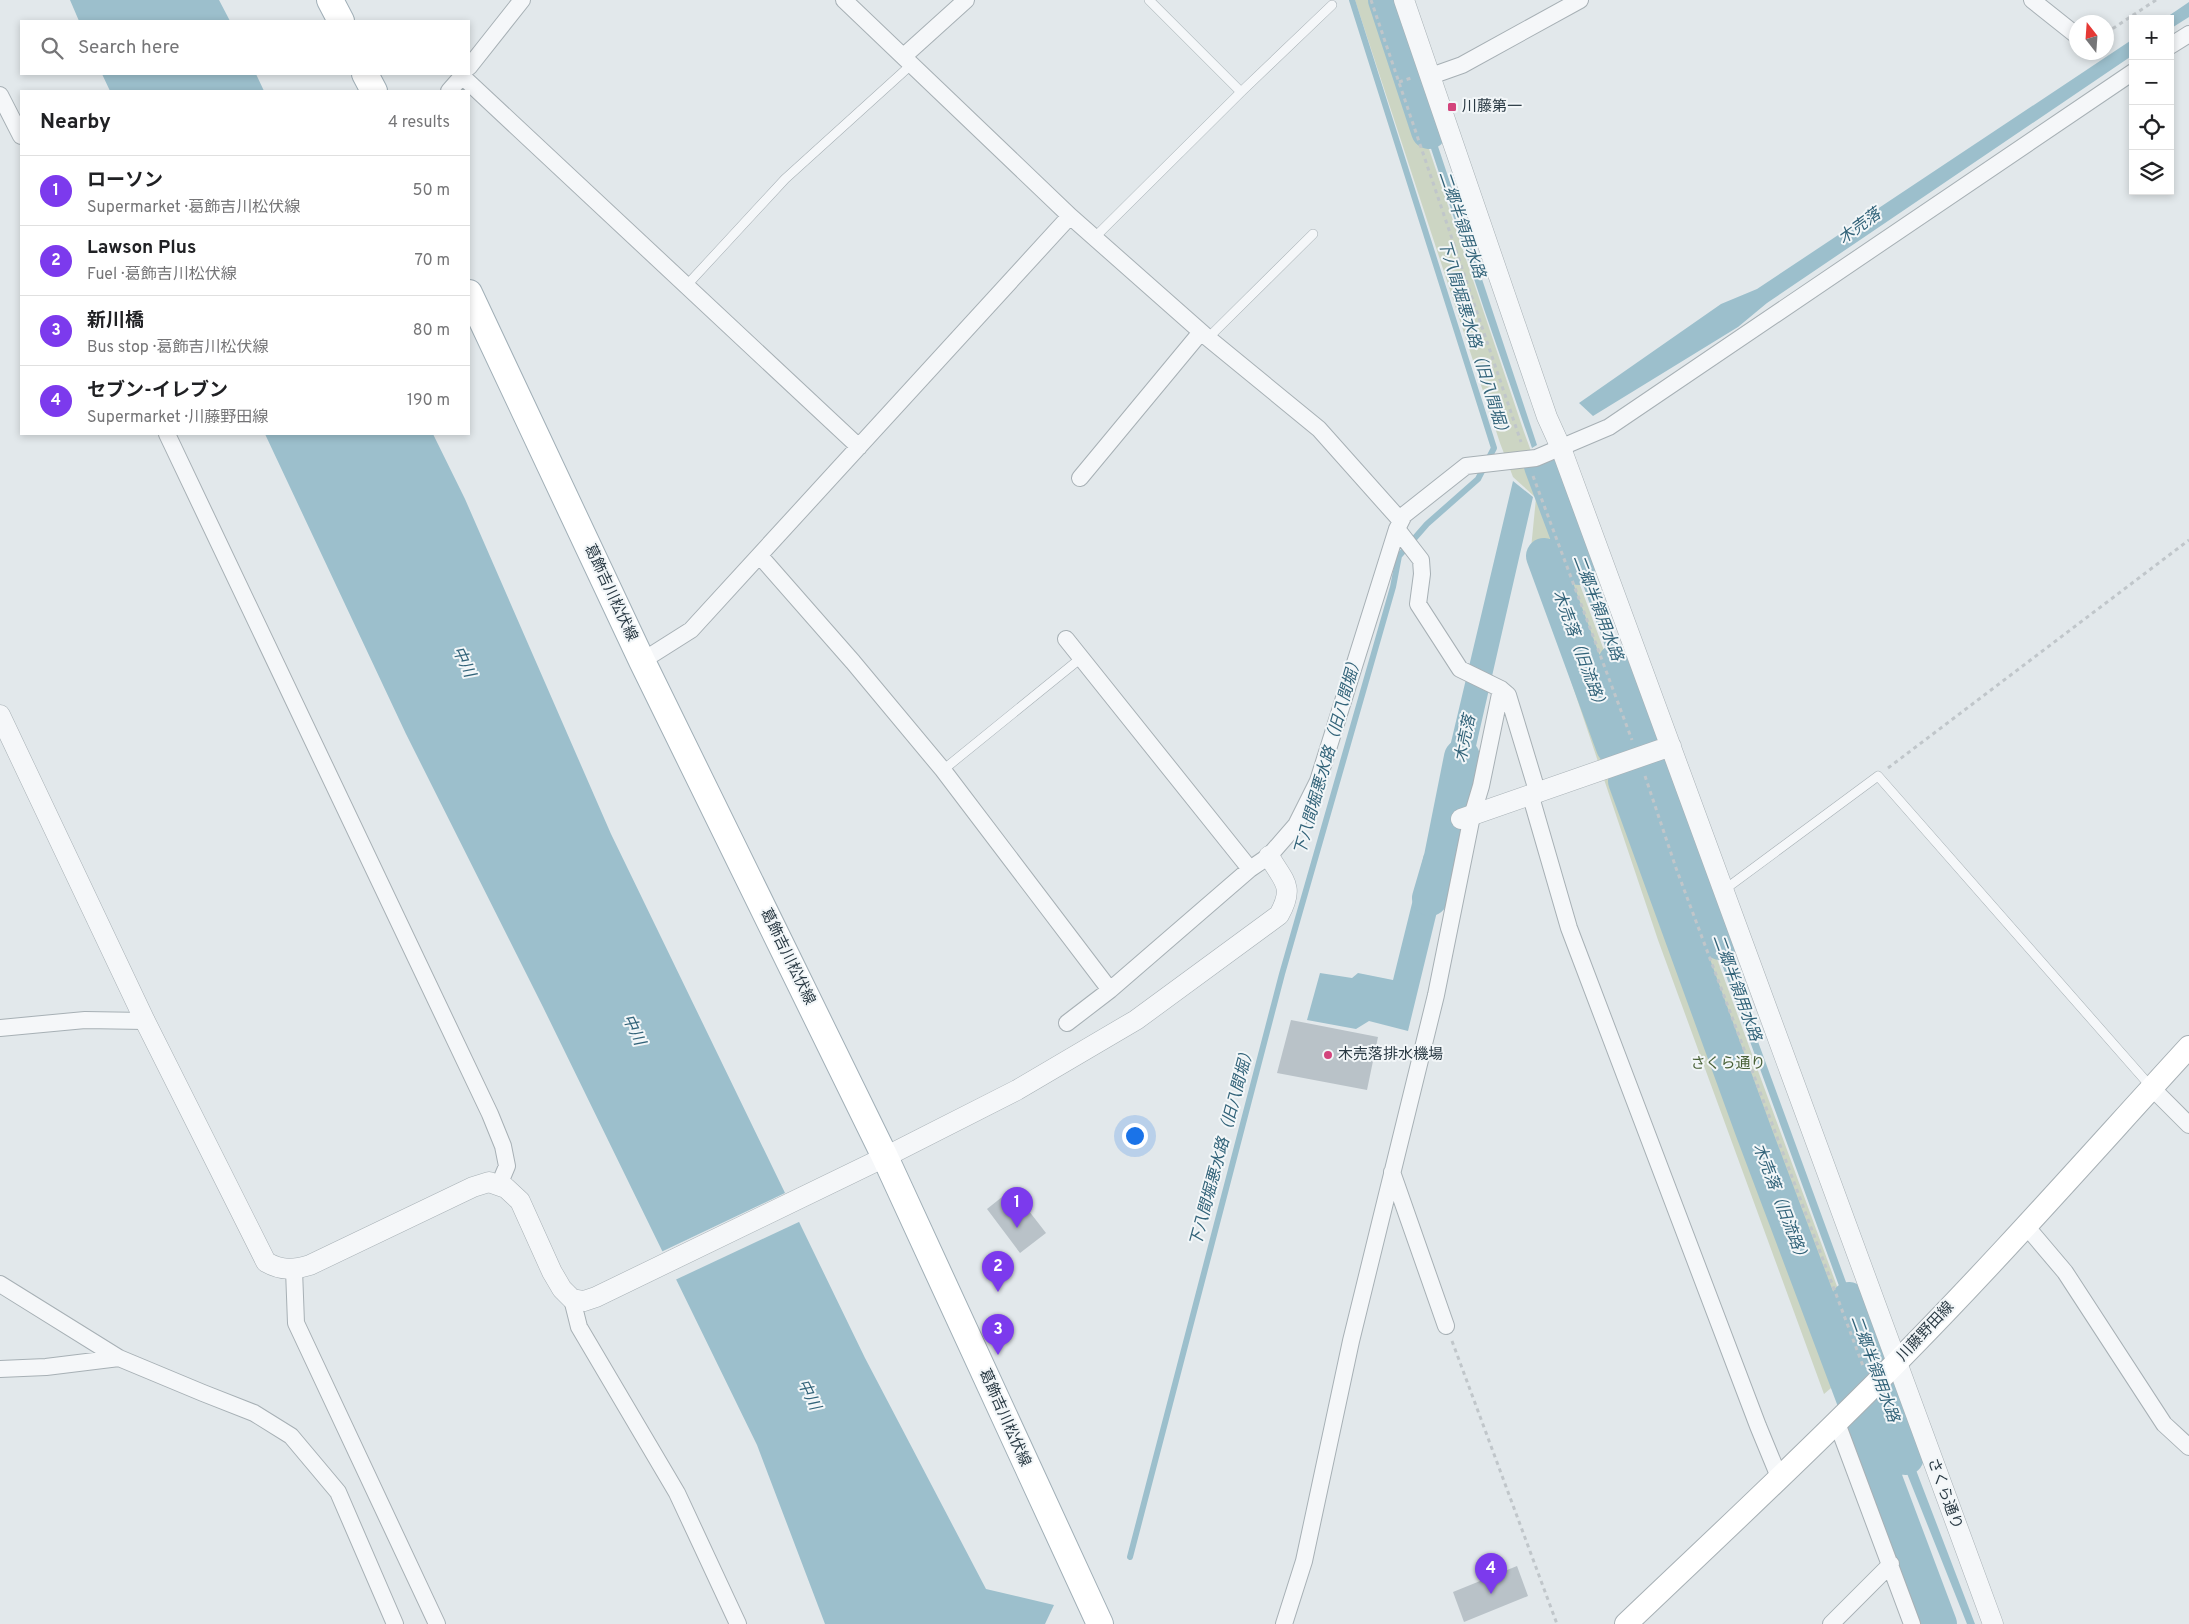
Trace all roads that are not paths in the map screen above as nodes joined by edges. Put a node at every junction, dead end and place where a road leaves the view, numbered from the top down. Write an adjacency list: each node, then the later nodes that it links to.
1 (330, 0): 10 (main road)
2 (522, 0): 15 (street)
3 (844, 0): 14 (street)
4 (966, 0): 14 (street)
5 (1149, 0): 23 (lane)
6 (1404, 0): 20 (street, さくら通り)
7 (1580, 0): 20 (street)
8 (2032, 0): 11 (street)
9 (1332, 5): 23 (lane)
10 (340, 20)
11 (2069, 29)
12 (2189, 34): 13 (street)
13 (2174, 43)
14 (908, 60): 26 (street); 29 (lane)
15 (470, 66)
16 (366, 75): 21 (main road)
17 (462, 75): 22 (street)
18 (468, 75): 29 (street)
19 (2129, 75): 34 (street)
20 (1430, 76): 34 (street, さくら通り)
21 (374, 90)
22 (450, 90)
23 (1241, 92): 28 (lane)
24 (0, 95): 25 (street)
25 (20, 134)
26 (1070, 216): 28 (street); 33 (street)
27 (1313, 234): 31 (lane)
28 (1094, 238): 31 (street)
29 (687, 285): 33 (street)
30 (470, 295): 40 (main road, 葛飾吉川松伏線)
31 (1204, 335): 35 (street); 36 (street)
32 (167, 435): 59 (street)
33 (859, 447): 37 (street)
34 (1543, 455): 36 (street); 43 (street, さくら通り)
35 (1080, 478)
36 (1399, 525): 41 (street); 47 (street)
37 (760, 556): 40 (street); 44 (street)
38 (1066, 639): 39 (street)
39 (1081, 658): 44 (lane); 48 (street)
40 (642, 661): 57 (main road, 葛飾吉川松伏線)
41 (1501, 690): 45 (street); 46 (street)
42 (0, 715): 51 (street)
43 (1671, 746): 45 (street); 49 (street, さくら通り)
44 (943, 770): 50 (street)
45 (1534, 795): 46 (street); 70 (street)
46 (1467, 818): 58 (street)
47 (1269, 856): 48 (street); 57 (street)
48 (1250, 869): 50 (street)
49 (1724, 890): 55 (lane); 67 (street, さくら通り)
50 (1110, 990): 52 (street)
51 (145, 1021): 53 (street); 61 (street)
52 (1067, 1023)
53 (0, 1028)
54 (2189, 1047): 55 (main road, 川藤野田線)
55 (2152, 1088): 56 (street); 60 (main road, 川藤野田線)
56 (2189, 1125)
57 (885, 1157): 63 (street); 75 (main road, 葛飾吉川松伏線)
58 (1392, 1172): 64 (street); 76 (street)
59 (499, 1185): 61 (street); 63 (street)
60 (2026, 1226): 67 (main road, 川藤野田線); 69 (street)
61 (294, 1270): 73 (street)
62 (0, 1284): 65 (street)
63 (572, 1299): 74 (street)
64 (1446, 1326)
65 (120, 1358): 66 (street); 72 (street)
66 (0, 1369)
67 (1882, 1370): 68 (main road, 川藤野田線); 80 (street, さくら通り)
68 (1840, 1420): 70 (main road, 川藤野田線); 71 (street)
69 (2189, 1447)
70 (1779, 1477): 77 (main road, 川藤野田線)
71 (1891, 1564): 78 (street); 79 (street)
72 (394, 1624)
73 (437, 1624)
74 (738, 1624)
75 (1100, 1624)
76 (1284, 1624)
77 (1626, 1624)
78 (1831, 1624)
79 (1912, 1624)
80 (1993, 1624)

